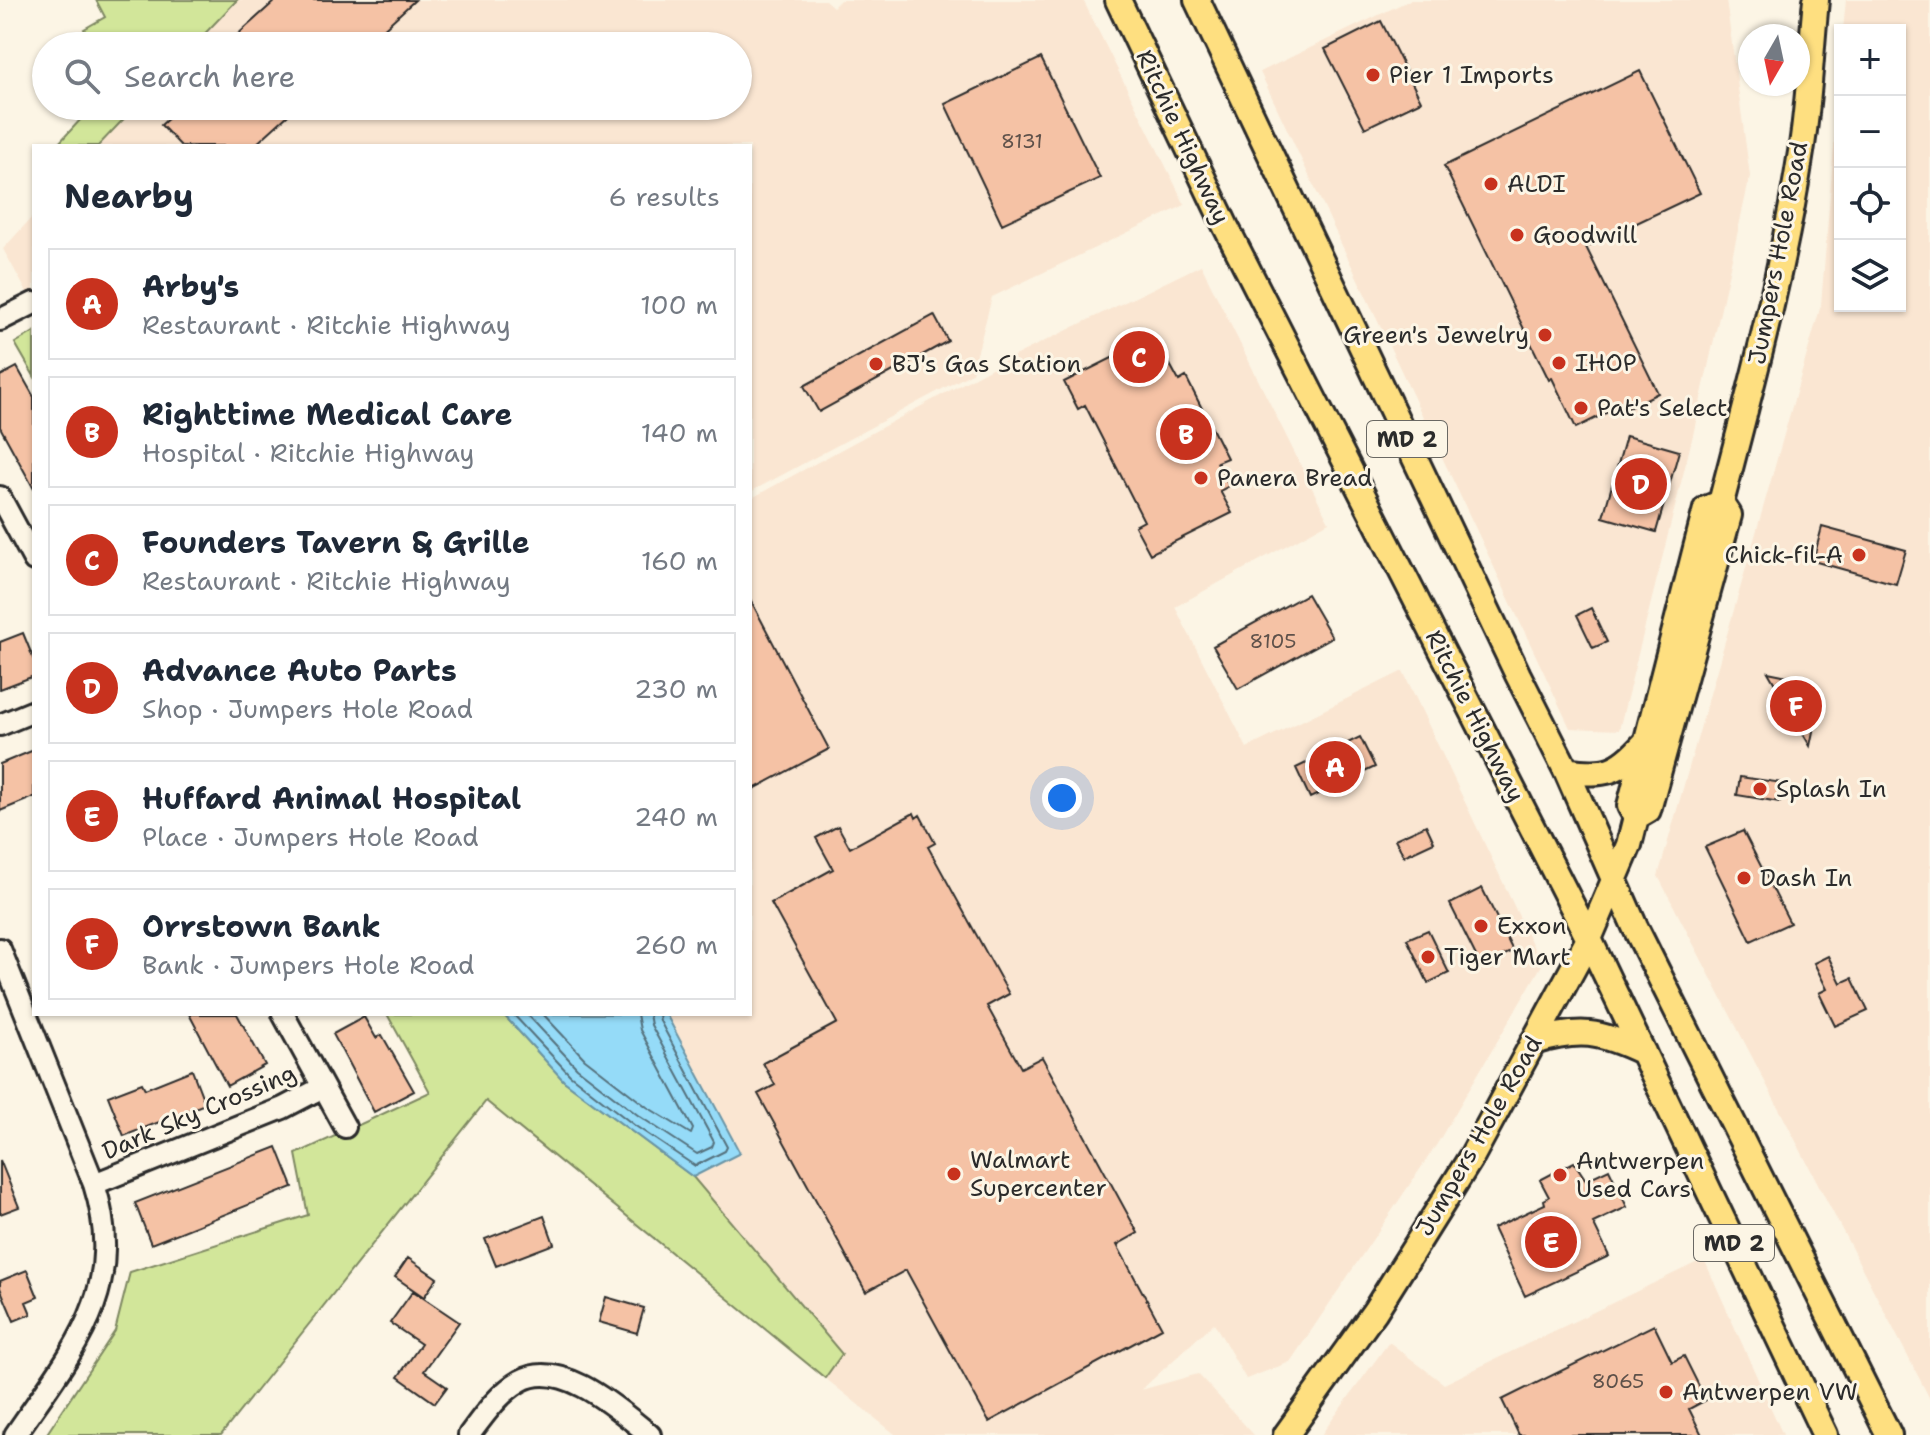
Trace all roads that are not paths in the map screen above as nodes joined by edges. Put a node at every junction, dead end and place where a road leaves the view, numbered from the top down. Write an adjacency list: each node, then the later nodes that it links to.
1 (1118, 0): 15 (main road, Ritchie Highway / MD 2)
2 (1197, 0): 12 (main road, MD 2)
3 (1816, 0): 7 (main road, Jumpers Hole Road)
4 (32, 304): 5 (street)
5 (0, 320)
6 (0, 497): 8 (street)
7 (1721, 503): 11 (main road, Jumpers Hole Road); 13 (main road, Jumpers Hole Road)
8 (32, 556)
9 (32, 712): 10 (street)
10 (0, 725)
11 (1646, 742): 12 (main road); 13 (main road, Jumpers Hole Road)
12 (1566, 770): 14 (main road, MD 2)
13 (1636, 817): 14 (main road, Jumpers Hole Road)
14 (1613, 880): 15 (main road, Jumpers Hole Road); 28 (main road, MD 2)
15 (1589, 939): 18 (main road, Jumpers Hole Road); 19 (main road, Ritchie Highway / MD 2)
16 (0, 949): 22 (street)
17 (284, 1016): 20 (street)
18 (1533, 1042): 19 (main road); 26 (main road, Jumpers Hole Road)
19 (1643, 1052): 27 (main road, Ritchie Highway / MD 2)
20 (323, 1087): 21 (street); 22 (street, Dark Sky Crossing)
21 (345, 1127)
22 (94, 1184): 23 (street)
23 (15, 1435)
24 (469, 1435): 25 (street)
25 (650, 1435)
26 (1286, 1435)
27 (1825, 1435)
28 (1889, 1435)

